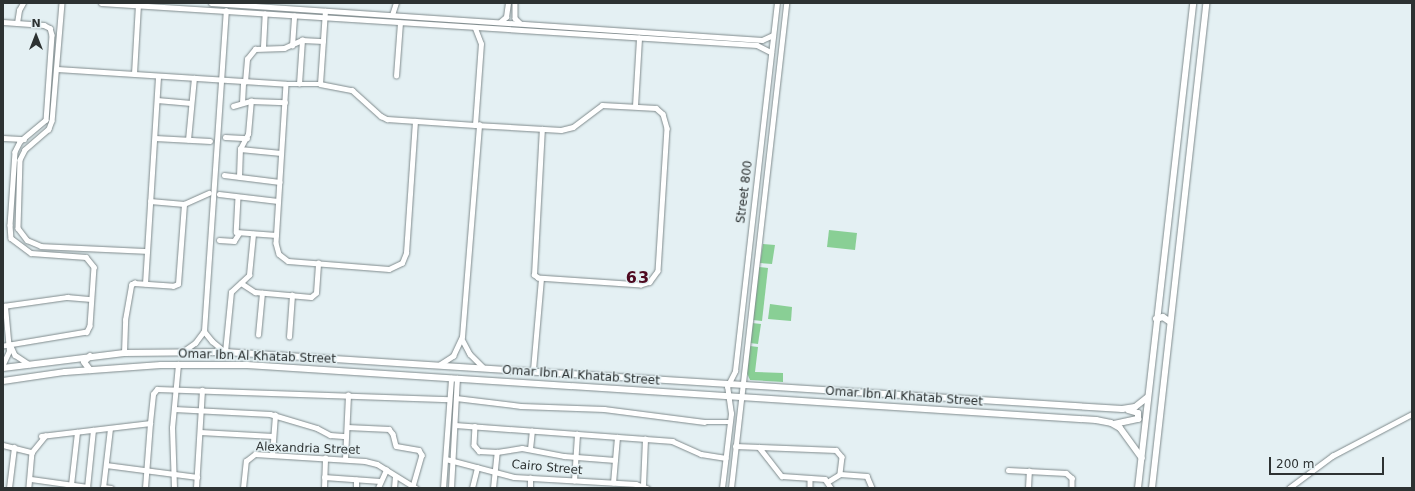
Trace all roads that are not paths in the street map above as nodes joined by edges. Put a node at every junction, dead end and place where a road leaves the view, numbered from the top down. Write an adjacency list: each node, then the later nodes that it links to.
1 (16, 3): 16 (street)
2 (23, 3): 16 (street)
3 (62, 3): 40 (street)
4 (102, 3): 14 (street)
5 (211, 3): 13 (street)
6 (396, 3): 20 (street)
7 (508, 3): 25 (street)
8 (514, 3): 28 (street)
9 (777, 3): 32 (street, Street 800)
10 (786, 3): 58 (street, Street 800)
11 (1193, 3): 92 (street)
12 (1206, 3): 93 (street)
13 (256, 4): 18 (street)
14 (138, 5): 15 (street); 41 (street)
15 (188, 6): 17 (street)
16 (19, 10): 26 (street)
17 (226, 11): 19 (street); 45 (street)
18 (325, 11): 20 (street); 23 (street)
19 (265, 14): 21 (street); 38 (street)
20 (392, 15): 22 (street)
21 (294, 16): 23 (street); 37 (street)
22 (424, 17): 25 (street); 29 (street)
23 (324, 18): 27 (street); 35 (street)
24 (3, 22): 26 (street)
25 (500, 22): 28 (street)
26 (17, 23): 66 (street)
27 (400, 23): 29 (street); 43 (street)
28 (520, 23): 31 (street)
29 (424, 24): 30 (street)
30 (475, 28): 33 (street); 60 (street)
31 (681, 34): 32 (street); 36 (street)
32 (773, 35): 39 (street, Street 800)
33 (639, 38): 36 (street); 56 (street)
34 (302, 40): 35 (street); 37 (street); 48 (street)
35 (323, 41): 49 (street)
36 (680, 41): 39 (street)
37 (292, 46): 38 (street)
38 (263, 47): 46 (street)
39 (771, 52): 57 (street, Street 800)
40 (57, 69): 41 (street); 84 (street)
41 (134, 74): 42 (street)
42 (158, 76): 44 (street); 50 (street)
43 (396, 76)
44 (194, 78): 45 (street); 53 (street)
45 (221, 80): 46 (street); 97 (street)
46 (244, 82): 47 (street); 54 (street)
47 (286, 84): 48 (street); 52 (street)
48 (299, 84): 49 (street)
49 (320, 84): 59 (street)
50 (157, 100): 53 (street); 64 (street)
51 (251, 101): 52 (street); 54 (street); 65 (street)
52 (285, 102): 70 (street)
53 (191, 103): 67 (street)
54 (242, 103): 55 (street)
55 (233, 106)
56 (635, 106): 61 (street); 86 (street)
57 (764, 117): 58 (street); 123 (street, Street 800)
58 (773, 118): 124 (street, Street 800)
59 (415, 121): 60 (street); 85 (street)
60 (477, 125): 61 (street); 100 (street)
61 (542, 129): 86 (street)
62 (225, 137): 65 (street)
63 (3, 138): 66 (street)
64 (154, 138): 67 (street); 78 (street)
65 (247, 138): 69 (street)
66 (24, 139): 91 (street)
67 (188, 140): 68 (street)
68 (210, 142)
69 (240, 149): 70 (street); 72 (street)
70 (282, 153): 73 (street)
71 (224, 175): 72 (street)
72 (239, 177): 73 (street)
73 (280, 182): 77 (street)
74 (209, 193): 79 (street)
75 (219, 194): 76 (street)
76 (238, 197): 77 (street); 80 (street)
77 (278, 201): 82 (street)
78 (150, 202): 79 (street); 84 (street)
79 (184, 204): 88 (street)
80 (239, 233): 81 (street); 83 (street)
81 (253, 234): 82 (street); 87 (street)
82 (276, 235): 85 (street)
83 (219, 240)
84 (147, 251): 88 (street)
85 (318, 263): 90 (street)
86 (541, 278): 118 (street)
87 (241, 283): 89 (street); 103 (street)
88 (145, 284): 104 (street)
89 (262, 293): 90 (street); 98 (street)
90 (292, 295): 99 (street)
91 (91, 299): 94 (street); 101 (street)
92 (1158, 303): 93 (street); 95 (street)
93 (1171, 305): 96 (street)
94 (4, 306): 101 (street)
95 (1156, 319): 96 (street); 132 (street)
96 (1169, 322): 223 (street)
97 (204, 330): 102 (street); 103 (street)
98 (258, 335)
99 (289, 336)
100 (462, 337): 112 (street); 116 (street)
101 (8, 344): 109 (street); 110 (street)
102 (182, 352): 103 (street, Omar Ibn Al Khatab Street); 104 (street, Omar Ibn Al Khatab Street)
103 (225, 352): 106 (street, Omar Ibn Al Khatab Street)
104 (124, 353): 105 (street, Omar Ibn Al Khatab Street)
105 (90, 356): 108 (street, Omar Ibn Al Khatab Street); 117 (street)
106 (292, 356): 107 (street, Omar Ibn Al Khatab Street); 114 (street)
107 (304, 356): 112 (street, Omar Ibn Al Khatab Street); 115 (street)
108 (63, 359): 110 (street, Omar Ibn Al Khatab Street); 119 (street)
109 (3, 364)
110 (29, 364): 113 (street, Omar Ibn Al Khatab Street)
111 (178, 364): 114 (street, Omar Ibn Al Khatab Street); 117 (street, Omar Ibn Al Khatab Street); 126 (street)
112 (439, 365): 116 (street, Omar Ibn Al Khatab Street)
113 (3, 368)
114 (290, 368): 115 (street, Omar Ibn Al Khatab Street)
115 (302, 368): 121 (street, Omar Ibn Al Khatab Street)
116 (483, 368): 118 (street, Omar Ibn Al Khatab Street)
117 (90, 370): 119 (street, Omar Ibn Al Khatab Street)
118 (533, 370): 120 (street, Omar Ibn Al Khatab Street)
119 (65, 372): 122 (street, Omar Ibn Al Khatab Street)
120 (586, 374): 123 (street, Omar Ibn Al Khatab Street); 125 (street)
121 (454, 378): 125 (street, Omar Ibn Al Khatab Street); 133 (street); 134 (street)
122 (3, 381)
123 (729, 382): 124 (street, Omar Ibn Al Khatab Street); 130 (street, Street 800)
124 (743, 383): 129 (street, Omar Ibn Al Khatab Street); 131 (street, Street 800)
125 (585, 387): 130 (street, Omar Ibn Al Khatab Street)
126 (176, 389): 127 (street); 136 (street); 143 (street)
127 (202, 390): 128 (street); 138 (street)
128 (348, 395): 134 (street); 147 (street)
129 (915, 395): 135 (street); 137 (street, Omar Ibn Al Khatab Street)
130 (728, 396): 131 (street, Omar Ibn Al Khatab Street); 142 (street, Street 800)
131 (743, 397): 135 (street, Omar Ibn Al Khatab Street); 141 (street, Street 800)
132 (1148, 397): 137 (street, Omar Ibn Al Khatab Street); 170 (street)
133 (456, 398): 142 (street); 145 (street)
134 (449, 399): 171 (street)
135 (914, 408): 144 (street, Omar Ibn Al Khatab Street)
136 (174, 409): 138 (street); 181 (street)
137 (1122, 409): 144 (street)
138 (201, 410): 140 (street); 152 (street)
139 (1412, 414): 224 (street)
140 (274, 415): 154 (street); 155 (street)
141 (738, 417): 142 (street); 159 (street, Street 800)
142 (730, 419): 169 (street, Street 800)
143 (150, 423): 148 (street); 176 (street)
144 (1114, 424): 170 (street)
145 (455, 425): 146 (street); 173 (street)
146 (475, 426): 150 (street); 164 (street)
147 (347, 427): 155 (street); 209 (street)
148 (110, 428): 149 (street); 174 (street)
149 (93, 430): 151 (street); 198 (street)
150 (532, 431): 153 (street); 162 (street)
151 (77, 432): 163 (street); 194 (street)
152 (200, 432): 154 (street); 183 (street)
153 (577, 434): 156 (street); 166 (street)
154 (274, 436): 165 (street)
155 (346, 436): 168 (street)
156 (617, 437): 157 (street); 172 (street)
157 (645, 439): 169 (street); 195 (street)
158 (3, 445): 160 (street)
159 (735, 446): 161 (street); 216 (street, Street 800)
160 (14, 447): 163 (street); 196 (street)
161 (759, 447): 182 (street); 188 (street)
162 (530, 449): 164 (street); 166 (street)
163 (32, 452): 187 (street)
164 (497, 452): 180 (street)
165 (272, 455): 167 (street, Alexandria Street); 204 (street, Alexandria Street)
166 (576, 457): 172 (street); 190 (street)
167 (325, 458): 168 (street, Alexandria Street); 185 (street)
168 (345, 458): 177 (street, Alexandria Street)
169 (726, 458): 215 (street, Street 800)
170 (1142, 458): 222 (street)
171 (446, 459): 173 (street, Cairo Street); 210 (street)
172 (615, 460): 193 (street)
173 (453, 462): 175 (street, Cairo Street); 211 (street)
174 (106, 465): 176 (street); 199 (street)
175 (477, 468): 180 (street, Cairo Street); 212 (street)
176 (147, 470): 181 (street); 201 (street)
177 (386, 470): 184 (street, Alexandria Street); 192 (street)
178 (1008, 470): 179 (street)
179 (1029, 471): 220 (street); 221 (street)
180 (495, 472): 186 (street, Cairo Street); 213 (street)
181 (173, 474): 183 (street); 202 (street)
182 (840, 474): 191 (street); 219 (street)
183 (197, 476): 203 (street)
184 (395, 477): 208 (street); 209 (street, Alexandria Street)
185 (324, 478): 189 (street); 205 (street)
186 (530, 478): 190 (street, Cairo Street); 214 (street)
187 (31, 479): 194 (street); 197 (street)
188 (810, 479): 191 (street); 217 (street)
189 (356, 480): 192 (street); 206 (street)
190 (574, 481): 193 (street, Cairo Street)
191 (829, 481): 218 (street)
192 (380, 482): 207 (street)
193 (613, 483): 195 (street, Cairo Street)
194 (72, 485): 198 (street)
195 (645, 487)
196 (9, 488)
197 (29, 488)
198 (87, 488)
199 (103, 488): 200 (street)
200 (112, 488)
201 (146, 488)
202 (174, 488)
203 (196, 488)
204 (243, 488)
205 (324, 488)
206 (356, 488)
207 (378, 488)
208 (394, 488)
209 (415, 488)
210 (443, 488)
211 (451, 488)
212 (472, 488)
213 (493, 488)
214 (530, 488)
215 (722, 488)
216 (732, 488)
217 (810, 488)
218 (831, 488)
219 (872, 488)
220 (1028, 488)
221 (1072, 488)
222 (1138, 488)
223 (1152, 488)
224 (1289, 488)

